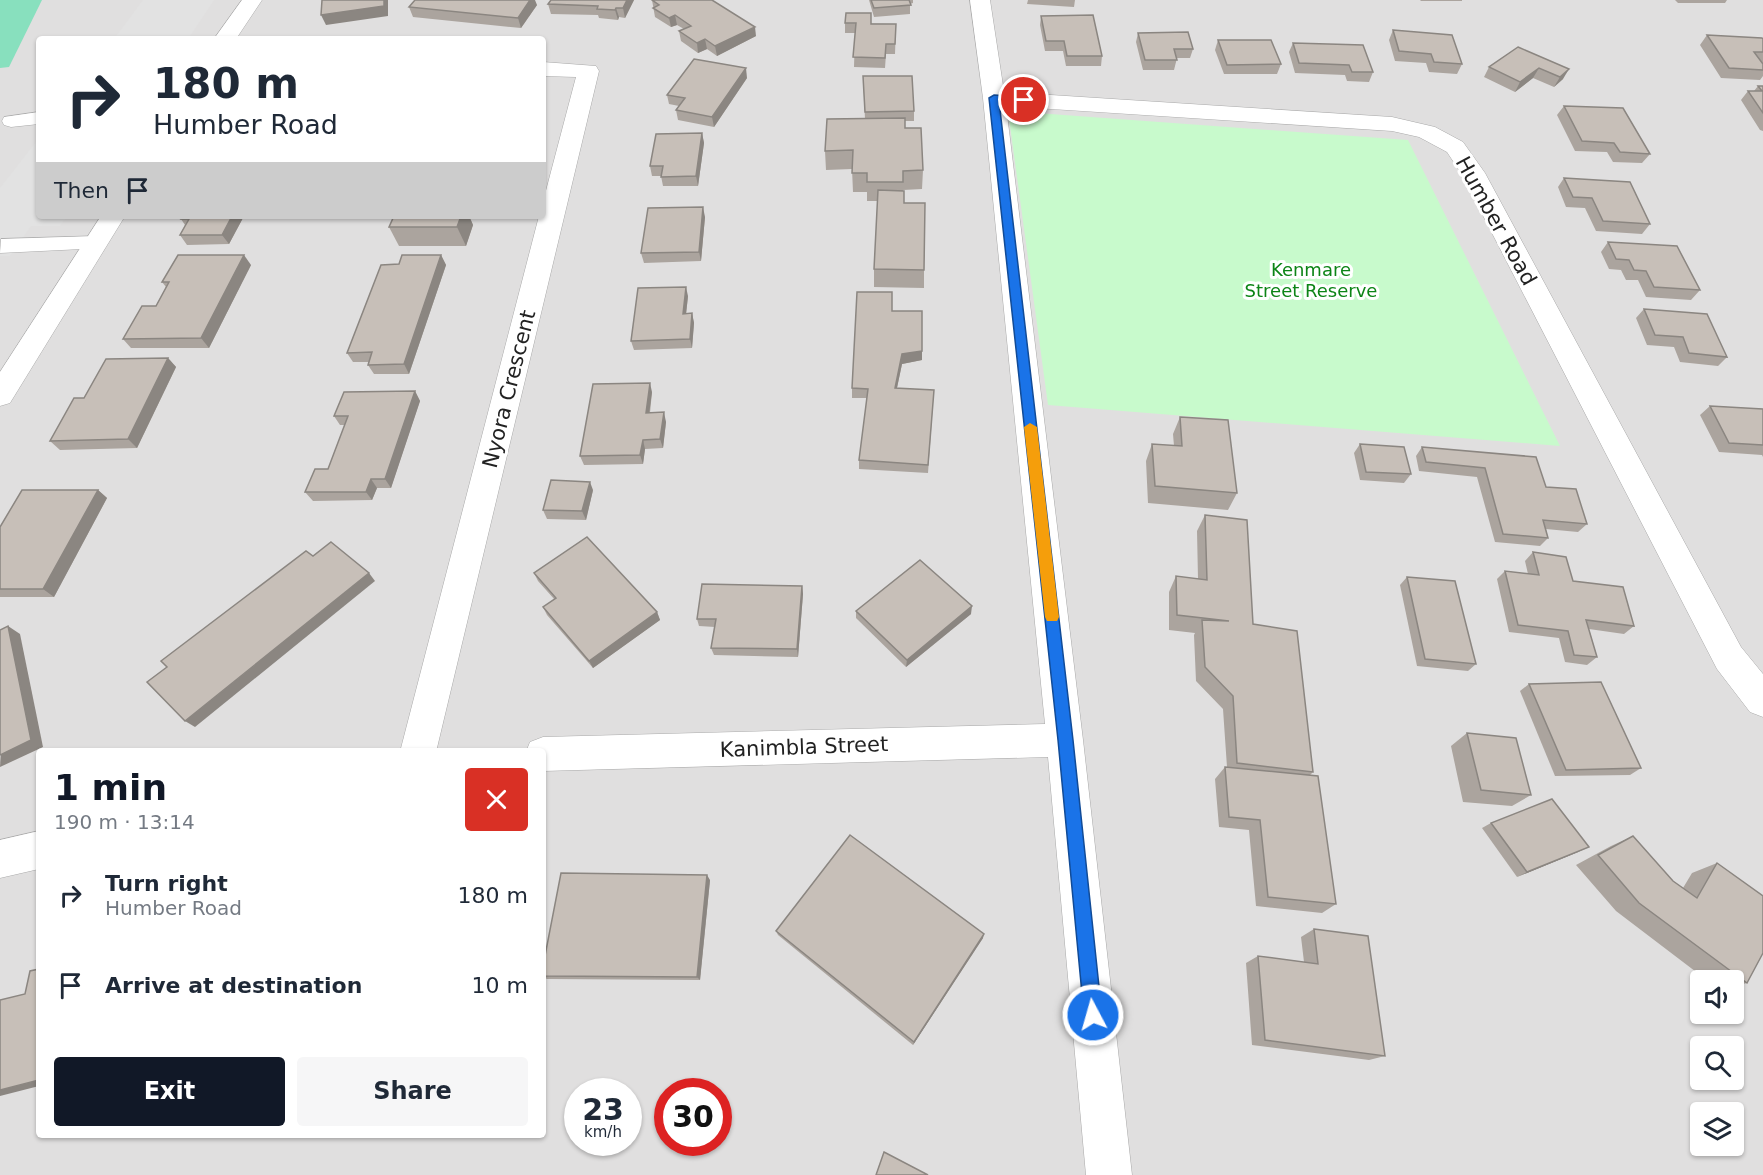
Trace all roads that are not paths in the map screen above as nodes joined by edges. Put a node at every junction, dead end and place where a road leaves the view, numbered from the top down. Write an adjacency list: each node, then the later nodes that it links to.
1 (252, 0): 3 (street)
2 (980, 0): 5 (street)
3 (227, 36)
4 (546, 69): 14 (street, Nyora Crescent)
5 (994, 98): 12 (street, Humber Road); 13 (street)
6 (36, 118): 7 (lane)
7 (11, 121)
8 (111, 219): 9 (street)
9 (96, 243): 10 (lane); 11 (street)
10 (0, 246)
11 (0, 395)
12 (1763, 701)
13 (1065, 740): 15 (street, Kanimbla Street); 18 (street)
14 (419, 748)
15 (546, 754)
16 (36, 851): 17 (street)
17 (0, 859)
18 (1109, 1175)

